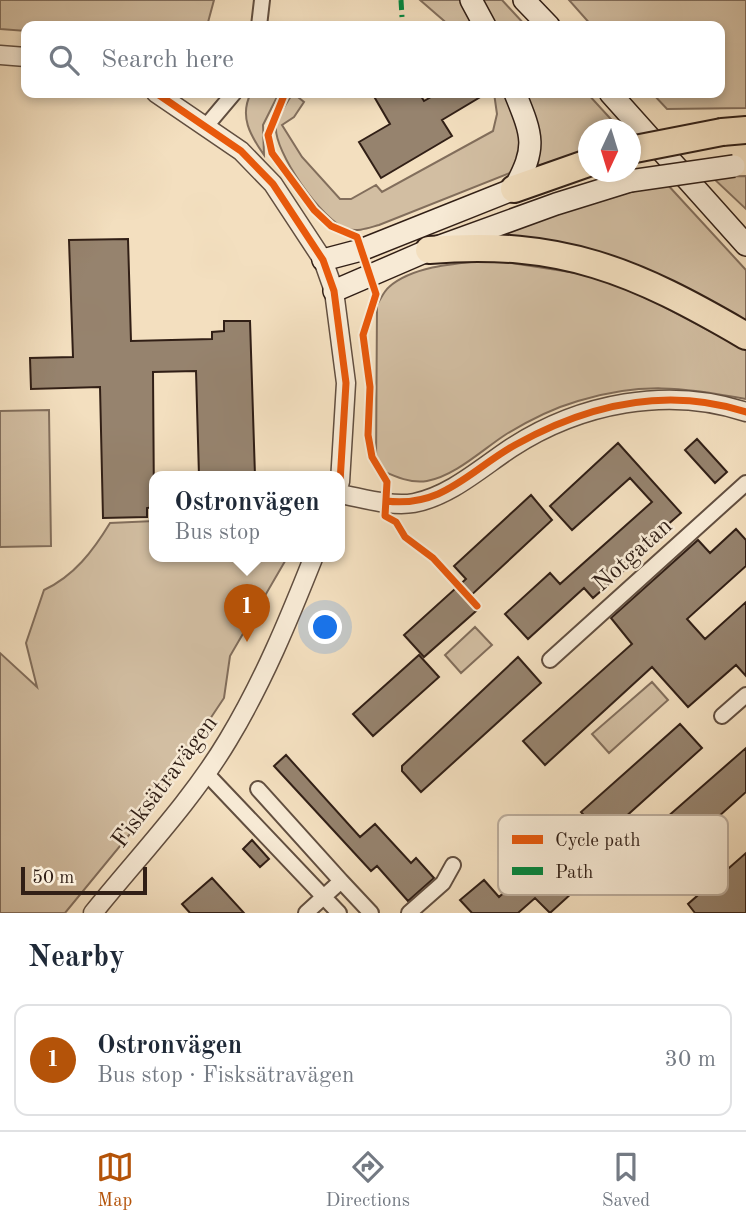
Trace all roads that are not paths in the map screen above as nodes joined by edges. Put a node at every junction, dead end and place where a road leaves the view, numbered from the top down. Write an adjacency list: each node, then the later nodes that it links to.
1 (262, 0): 4 (street)
2 (471, 0): 5 (main road)
3 (524, 0): 6 (main road)
4 (260, 21)
5 (482, 21)
6 (544, 21)
7 (0, 55): 8 (street)
8 (21, 57)
9 (164, 98): 13 (street)
10 (230, 98): 13 (street)
11 (517, 98): 19 (main road)
12 (615, 98): 18 (main road)
13 (207, 125): 23 (street)
14 (734, 131): 15 (highway, bridge)
15 (641, 148)
16 (740, 166): 22 (main road, bridge)
17 (578, 167): 19 (highway)
18 (689, 178): 20 (main road); 21 (main road)
19 (514, 189): 23 (main road)
20 (746, 231)
21 (746, 245)
22 (429, 250): 24 (main road); 25 (highway)
23 (323, 260): 24 (street)
24 (334, 291): 27 (street)
25 (746, 336)
26 (746, 412): 29 (street)
27 (341, 471)
28 (746, 483): 31 (street, Notgatan)
29 (345, 495)
30 (312, 562): 34 (street, Fisksätravägen)
31 (550, 660)
32 (746, 695): 33 (street)
33 (722, 716)
34 (206, 773): 38 (street); 39 (street, Fisksätravägen)
35 (258, 789): 37 (street)
36 (453, 865): 43 (street)
37 (341, 881): 38 (street); 42 (street)
38 (324, 897): 40 (street); 41 (street)
39 (93, 913)
40 (306, 913)
41 (338, 913)
42 (371, 913)
43 (409, 913)

